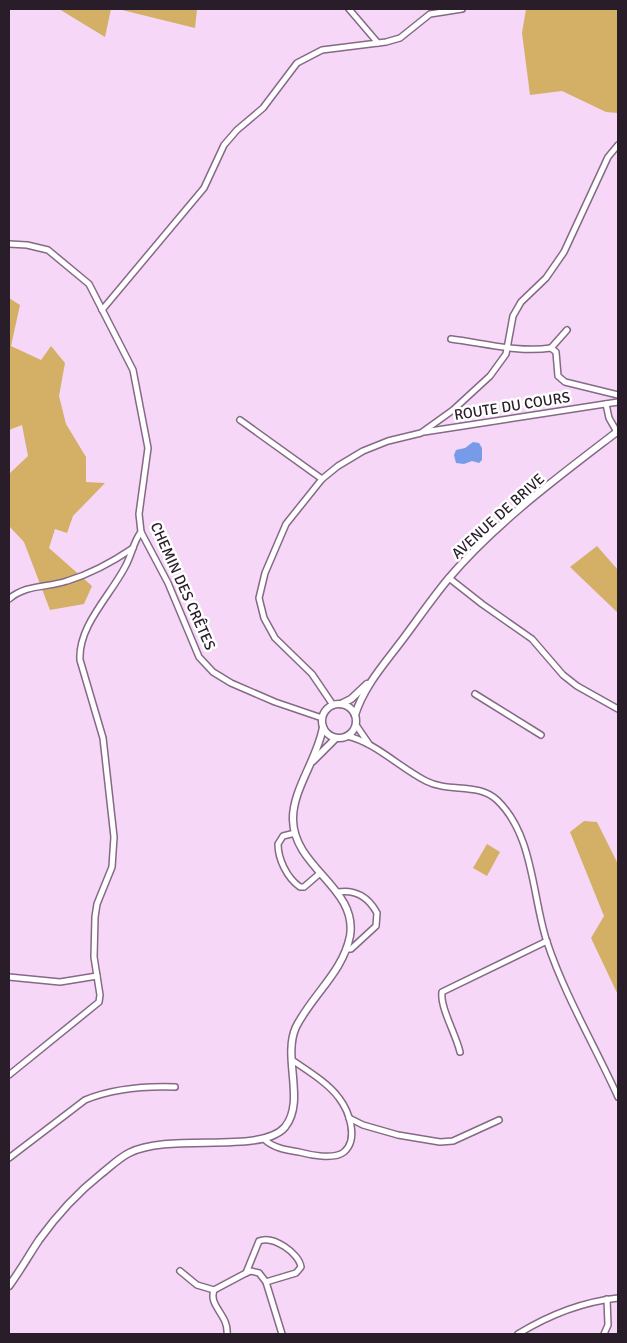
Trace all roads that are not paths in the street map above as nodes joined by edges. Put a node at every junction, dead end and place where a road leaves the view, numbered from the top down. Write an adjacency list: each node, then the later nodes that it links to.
1 (349, 9): 3 (street)
2 (462, 9): 3 (street)
3 (378, 43): 6 (street)
4 (618, 145): 9 (street)
5 (9, 244): 6 (street, CHEMIN DES CRÊTES)
6 (102, 310): 18 (street, CHEMIN DES CRÊTES)
7 (567, 330): 10 (street)
8 (451, 338): 9 (street)
9 (509, 347): 10 (street); 16 (street, ROUTE DU COURS)
10 (551, 348): 11 (street, ROUTE DU COURS)
11 (618, 395)
12 (618, 402): 13 (street, ROUTE DU COURS)
13 (606, 404): 15 (street); 16 (street, ROUTE DU COURS)
14 (240, 420): 17 (street)
15 (618, 432): 20 (street, AVENUE DE BRIVE)
16 (421, 433): 17 (street, ROUTE DU COURS)
17 (322, 479): 24 (street, ROUTE DU COURS)
18 (141, 532): 19 (street); 27 (street, CHEMIN DES CRÊTES)
19 (133, 547): 21 (street); 40 (street)
20 (449, 578): 22 (street, AVENUE DE BRIVE); 25 (street)
21 (9, 599)
22 (372, 680): 24 (street); 26 (street)
23 (474, 694): 30 (street)
24 (337, 704): 26 (street); 27 (street)
25 (618, 709)
26 (355, 716): 28 (street)
27 (322, 718): 29 (street)
28 (356, 725): 31 (street); 33 (street)
29 (323, 727): 32 (street); 34 (street)
30 (541, 735)
31 (346, 736): 32 (street); 33 (street)
32 (336, 738): 34 (street)
33 (370, 746): 38 (street)
34 (313, 761): 35 (street)
35 (295, 834): 36 (street); 36 (street)
36 (319, 874): 37 (street)
37 (338, 892): 39 (street); 39 (street)
38 (547, 941): 42 (street); 46 (street)
39 (346, 949): 43 (street)
40 (97, 976): 41 (street); 44 (street)
41 (9, 977)
42 (460, 1052)
43 (292, 1060): 47 (street); 49 (street)
44 (9, 1075)
45 (175, 1087): 50 (street)
46 (618, 1097)
47 (349, 1118): 48 (street); 49 (street)
48 (499, 1120)
49 (264, 1139): 54 (street)
50 (9, 1158)
51 (180, 1271): 55 (street)
52 (246, 1273): 53 (street); 53 (street); 55 (street)
53 (266, 1282): 59 (street)
54 (9, 1286)
55 (214, 1290): 58 (street)
56 (618, 1298): 57 (street)
57 (607, 1299): 60 (street); 61 (street)
58 (227, 1334)
59 (282, 1334)
60 (518, 1334)
61 (604, 1334)

